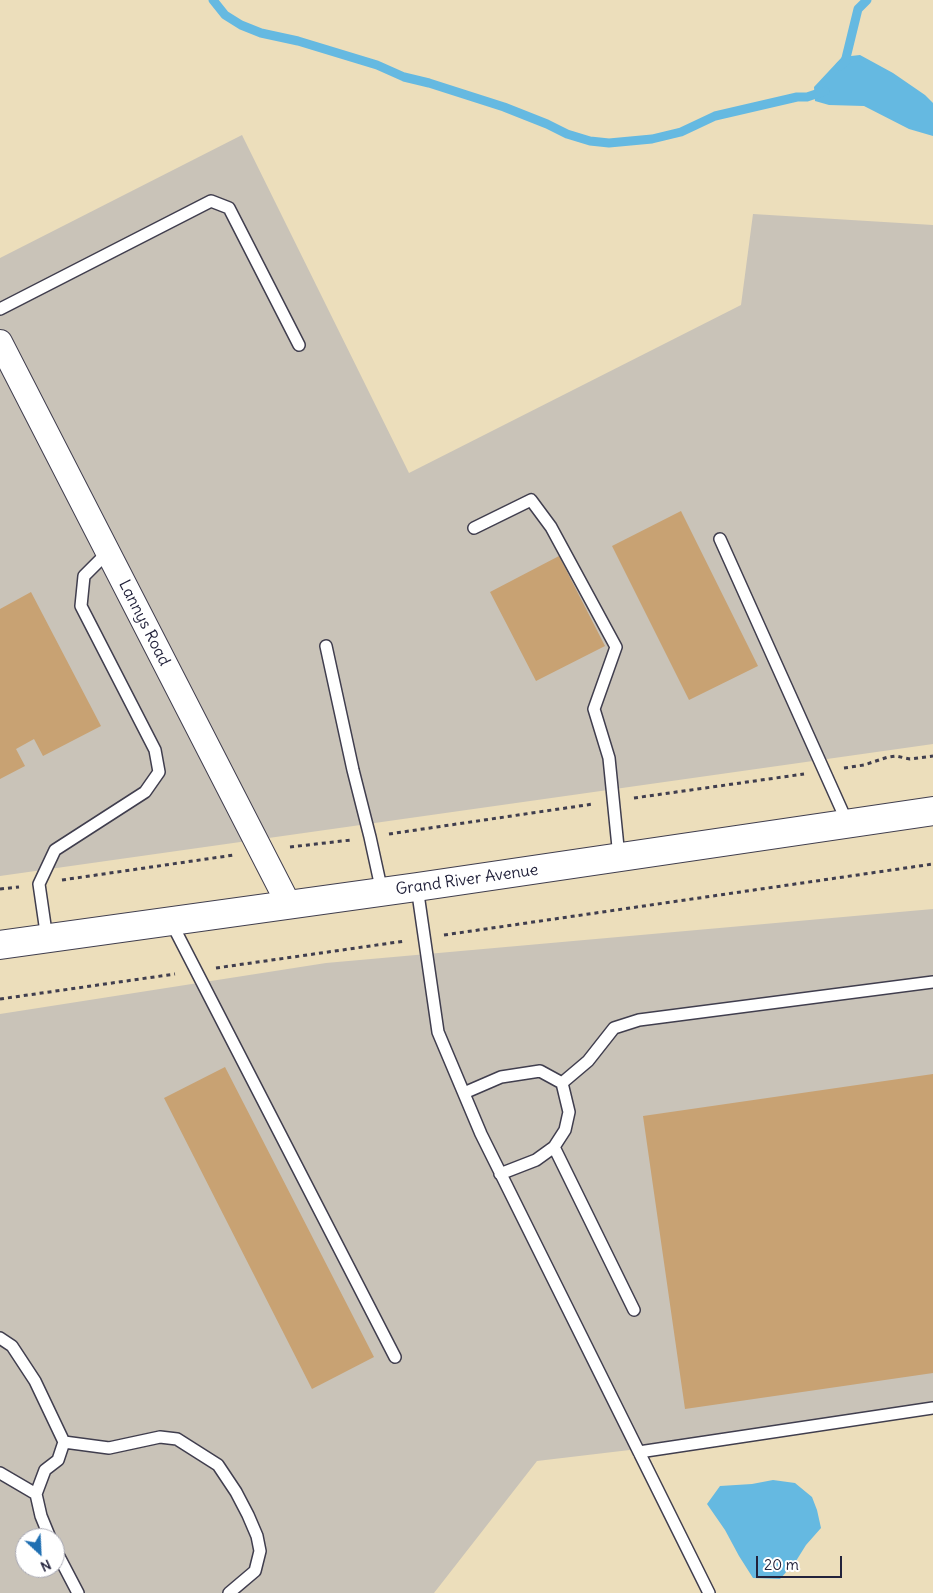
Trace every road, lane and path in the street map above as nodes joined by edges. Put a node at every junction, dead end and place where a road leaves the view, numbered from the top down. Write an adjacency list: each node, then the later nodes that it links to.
1 (0, 309): 3 (lane)
2 (0, 342): 6 (street, Lannys Road)
3 (299, 345)
4 (474, 528): 10 (lane)
5 (720, 539): 9 (lane)
6 (108, 552): 14 (street, Lannys Road); 17 (lane)
7 (326, 646): 13 (lane)
8 (933, 756): 9 (path)
9 (825, 771): 10 (path); 12 (lane)
10 (614, 801): 13 (path); 15 (lane)
11 (933, 812): 12 (main road, Grand River Avenue)
12 (848, 824): 15 (main road, Grand River Avenue)
13 (370, 837): 14 (path); 20 (lane)
14 (261, 851): 17 (path); 21 (street, Lannys Road)
15 (619, 857): 18 (main road, Grand River Avenue)
16 (933, 864): 23 (path)
17 (39, 884): 19 (path); 24 (lane)
18 (417, 887): 20 (main road, Grand River Avenue); 23 (lane)
19 (0, 889)
20 (382, 892): 21 (main road, Grand River Avenue)
21 (289, 905): 22 (main road, Grand River Avenue)
22 (171, 922): 24 (main road, Grand River Avenue); 26 (lane)
23 (424, 938): 26 (path); 30 (lane)
24 (47, 939): 25 (main road, Grand River Avenue)
25 (0, 946)
26 (196, 971): 28 (path); 35 (lane)
27 (933, 982): 29 (lane)
28 (0, 999)
29 (562, 1083): 30 (lane); 31 (lane)
30 (464, 1093): 32 (lane)
31 (554, 1147): 32 (lane); 33 (lane)
32 (500, 1174): 38 (lane)
33 (634, 1310)
34 (0, 1338): 37 (lane)
35 (395, 1357)
36 (933, 1408): 38 (lane)
37 (64, 1442): 40 (lane); 44 (lane)
38 (639, 1452): 45 (lane)
39 (0, 1473): 40 (lane)
40 (36, 1494): 41 (lane)
41 (46, 1528)
42 (65, 1568): 43 (lane)
43 (78, 1593)
44 (229, 1593)
45 (710, 1593)

